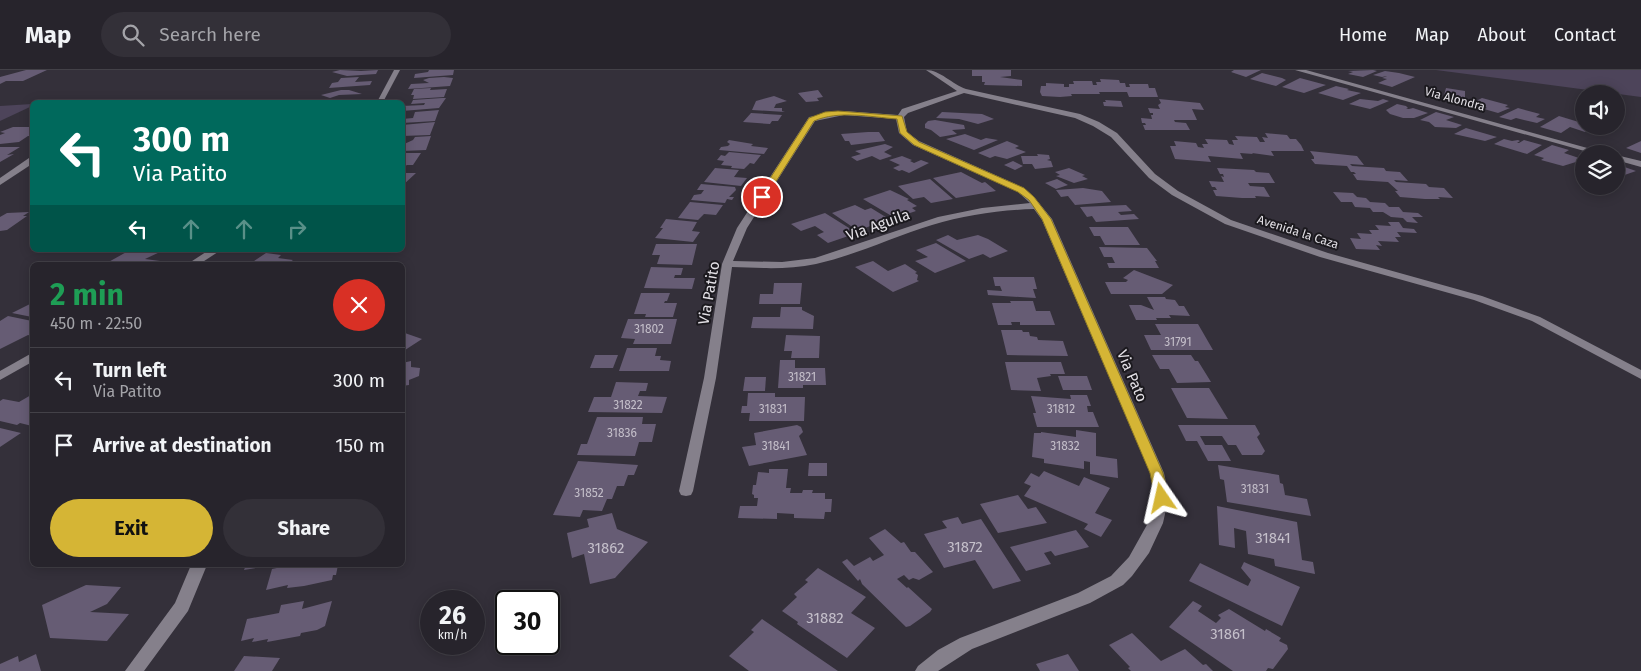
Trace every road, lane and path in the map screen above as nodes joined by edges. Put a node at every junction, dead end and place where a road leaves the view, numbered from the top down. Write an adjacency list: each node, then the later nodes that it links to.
1 (397, 70): 5 (street)
2 (929, 70): 4 (street)
3 (1298, 70): 7 (street, Via Alondra)
4 (964, 91): 6 (street); 17 (street, Avenida la Caza)
5 (381, 100)
6 (900, 117): 12 (street, Via Pato); 15 (street, Via Patito)
7 (1575, 146)
8 (1625, 160): 10 (street)
9 (30, 161): 11 (street)
10 (1641, 164)
11 (0, 182)
12 (1037, 206): 15 (street, Via Aguila); 22 (street, Via Pato)
13 (213, 252): 14 (street)
14 (195, 262)
15 (727, 264): 19 (street, Via Patito)
16 (30, 358): 18 (street)
17 (1641, 375)
18 (0, 376)
19 (686, 491)
20 (198, 567): 21 (street)
21 (134, 671)
22 (924, 671)

